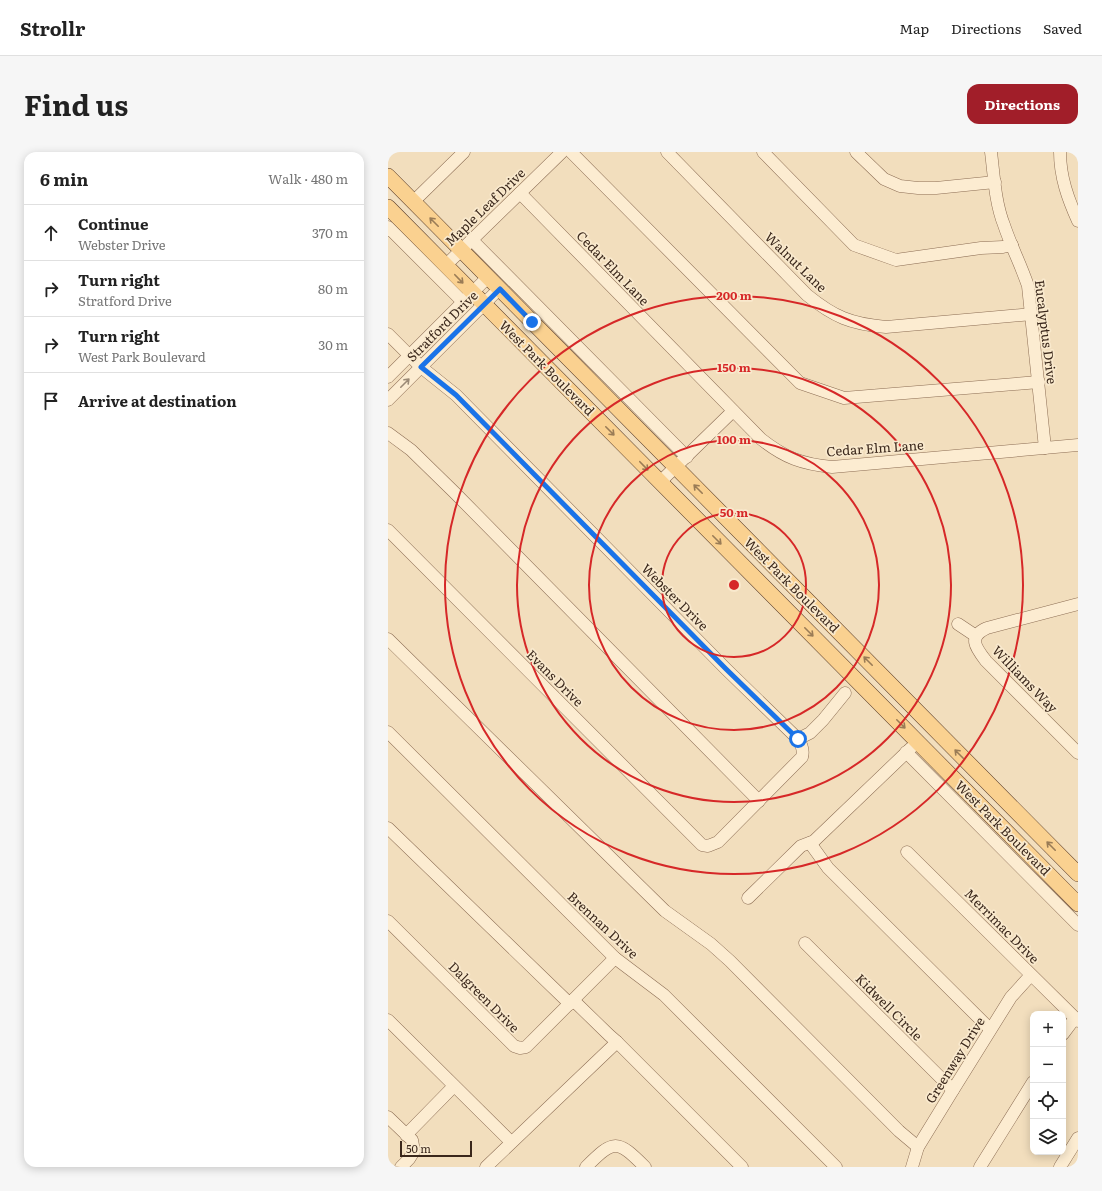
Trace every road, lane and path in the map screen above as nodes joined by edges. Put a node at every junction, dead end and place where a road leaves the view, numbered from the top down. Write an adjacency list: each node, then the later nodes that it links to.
1 (464, 152): 12 (street)
2 (562, 152): 11 (street, Maple Leaf Drive)
3 (571, 152): 28 (street)
4 (667, 152): 23 (street, Walnut Lane)
5 (763, 152): 17 (street)
6 (856, 152): 10 (street)
7 (991, 152): 10 (street, Eucalyptus Drive)
8 (1060, 152): 14 (street)
9 (388, 176): 12 (main road, West Park Boulevard)
10 (995, 182): 17 (street, Eucalyptus Drive)
11 (520, 193): 16 (street, Maple Leaf Drive); 30 (street, Cedar Elm Lane)
12 (413, 202): 16 (main road, West Park Boulevard, one-way to 12)
13 (388, 207): 18 (main road, West Park Boulevard)
14 (1078, 221)
15 (388, 227): 21 (street)
16 (466, 245): 18 (street, Maple Leaf Drive); 19 (main road, West Park Boulevard); 34 (street)
17 (1012, 245): 23 (street, Eucalyptus Drive)
18 (446, 265): 21 (main road, West Park Boulevard, one-way to 21)
19 (488, 277): 20 (main road, West Park Boulevard); 21 (street, Stratford Drive)
20 (500, 289): 22 (street, Stratford Drive); 34 (main road, West Park Boulevard)
21 (468, 297): 22 (main road, West Park Boulevard); 25 (street, Stratford Drive)
22 (484, 304): 26 (street, Stratford Drive); 35 (main road, West Park Boulevard, one-way to 35)
23 (1032, 314): 28 (street, Eucalyptus Drive)
24 (388, 334): 25 (street, Webster Drive)
25 (409, 355): 26 (street, Webster Drive); 27 (street, Stratford Drive)
26 (421, 367): 29 (street, Stratford Drive, one-way to 26); 43 (street, Webster Drive)
27 (388, 377)
28 (1039, 382): 33 (street, Eucalyptus Drive)
29 (388, 400)
30 (733, 411): 33 (street, Cedar Elm Lane); 34 (street)
31 (388, 433): 47 (street)
32 (1078, 445): 33 (street, Cedar Elm Lane)
33 (1045, 448)
34 (681, 462): 35 (street); 51 (main road, West Park Boulevard, one-way to 34)
35 (660, 482): 44 (main road, West Park Boulevard, one-way to 44)
36 (388, 530): 47 (street, Evans Drive)
37 (1078, 604): 39 (street)
38 (958, 624): 39 (street)
39 (976, 636): 46 (street, Williams Way)
40 (388, 639): 72 (street)
41 (845, 693): 43 (street)
42 (388, 732): 57 (street, Brennan Drive)
43 (798, 739): 47 (street)
44 (917, 741): 45 (street); 53 (main road, West Park Boulevard)
45 (906, 752): 49 (street); 55 (street)
46 (1078, 753)
47 (759, 801)
48 (388, 828): 59 (street)
49 (810, 843): 52 (street); 62 (street)
50 (907, 852): 58 (street, Merrimac Drive)
51 (1078, 874)
52 (748, 898)
53 (1078, 904)
54 (388, 921): 59 (street, Dalgreen Drive)
55 (1078, 925)
56 (805, 943): 67 (street, Kidwell Circle)
57 (616, 958): 59 (street, Dalgreen Drive); 78 (street, Brennan Drive)
58 (1031, 975): 61 (street, Merrimac Drive); 62 (street, Greenway Drive)
59 (571, 1002): 64 (street)
60 (388, 1020): 66 (street)
61 (1077, 1020): 63 (street)
62 (990, 1030): 67 (street, Greenway Drive)
63 (1066, 1031)
64 (618, 1042): 71 (street); 77 (street)
65 (1032, 1083): 80 (street)
66 (454, 1086): 69 (street); 71 (street)
67 (953, 1090): 72 (street, Greenway Drive)
68 (388, 1118): 69 (street)
69 (406, 1135): 73 (street)
70 (1078, 1138): 81 (street)
71 (511, 1142): 74 (street)
72 (918, 1147): 79 (street, Greenway Drive)
73 (401, 1167)
74 (486, 1167)
75 (586, 1167): 76 (street)
76 (645, 1167)
77 (742, 1167)
78 (836, 1167)
79 (912, 1167)
80 (980, 1167)
81 (1060, 1167)

